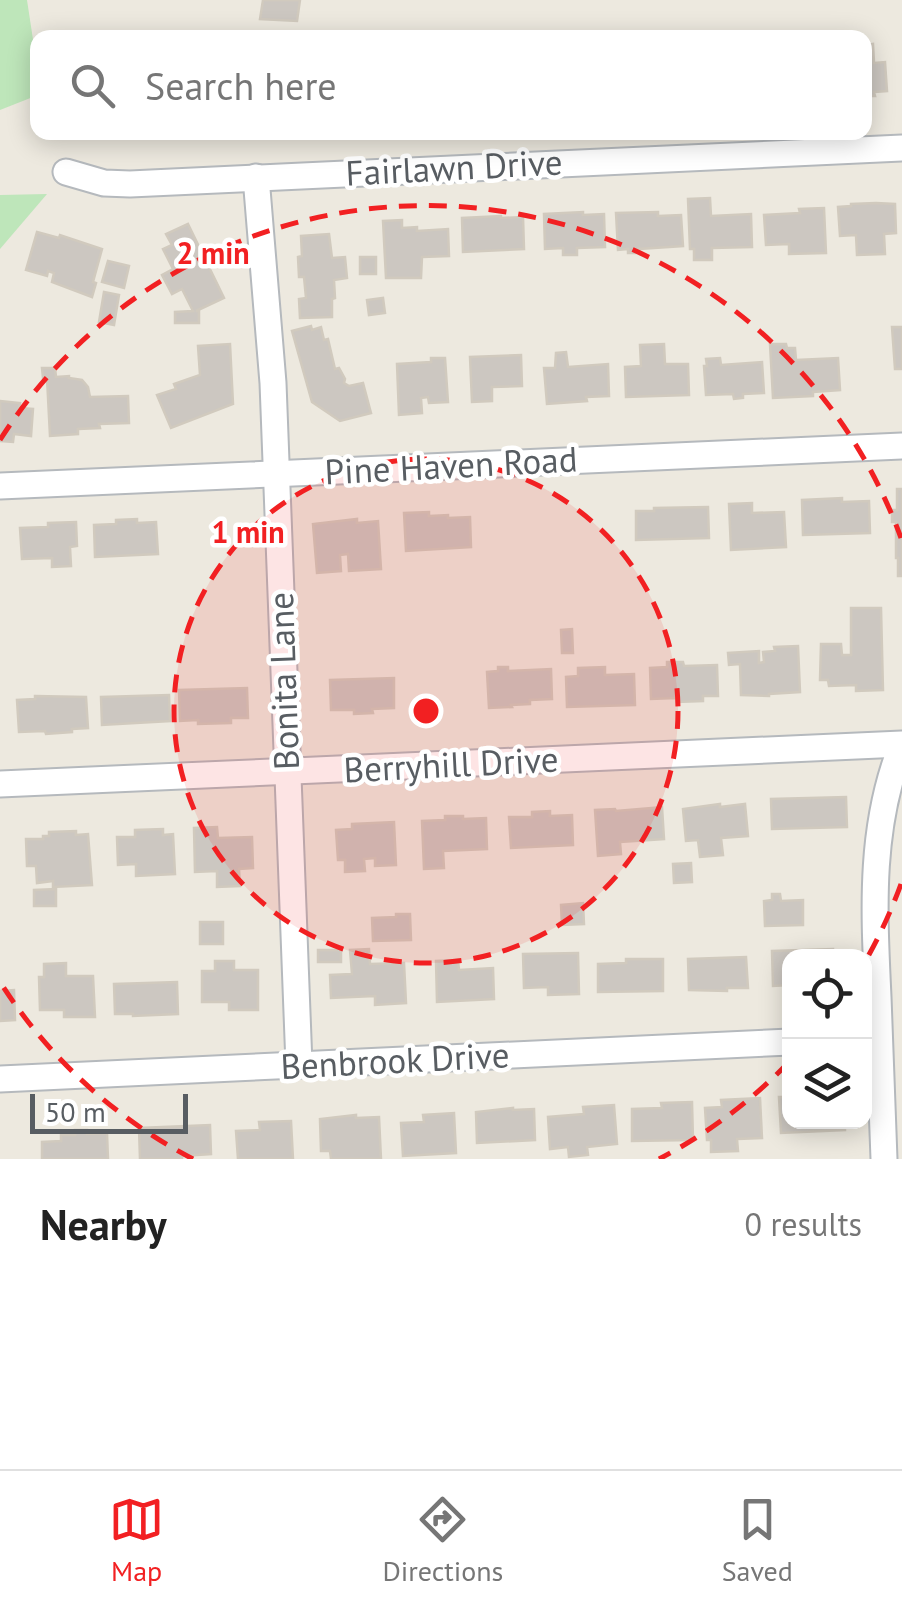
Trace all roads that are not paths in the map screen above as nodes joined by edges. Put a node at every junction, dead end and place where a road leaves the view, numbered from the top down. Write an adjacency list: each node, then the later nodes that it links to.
1 (902, 148): 3 (street, Fairlawn Drive)
2 (66, 172): 3 (street, Fairlawn Drive)
3 (256, 178): 5 (street, Bonita Lane)
4 (902, 446): 5 (street, Pine Haven Road)
5 (278, 473): 6 (street, Pine Haven Road); 8 (street, Bonita Lane)
6 (0, 486)
7 (902, 745): 8 (street, Berryhill Drive); 10 (street)
8 (286, 772): 9 (street, Berryhill Drive); 12 (street, Bonita Lane)
9 (0, 784)
10 (872, 1038): 14 (street)
11 (782, 1042): 12 (street, Benbrook Drive)
12 (298, 1066): 13 (street, Benbrook Drive)
13 (0, 1079)
14 (884, 1159)

